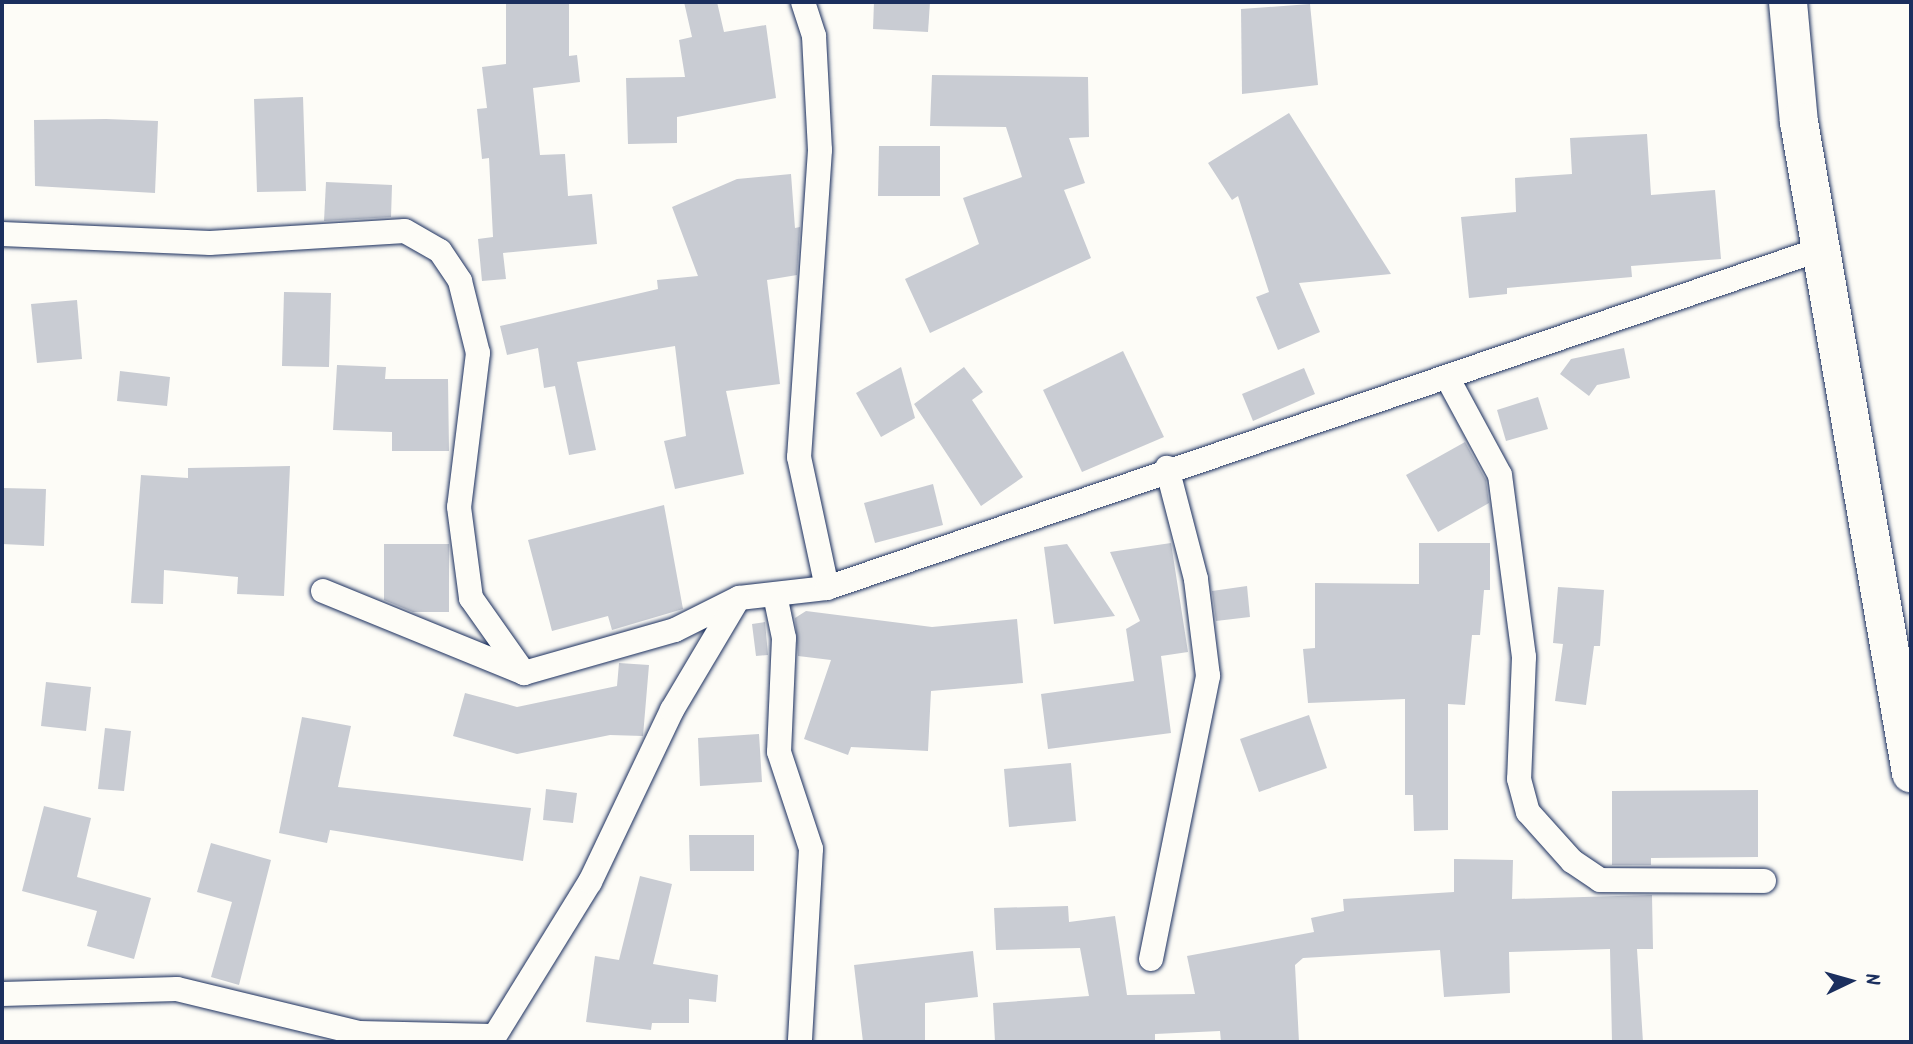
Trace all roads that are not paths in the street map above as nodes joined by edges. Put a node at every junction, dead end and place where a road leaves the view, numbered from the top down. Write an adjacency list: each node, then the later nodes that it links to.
1 (803, 2): 7 (street)
2 (1788, 2): 4 (main road)
3 (2, 234): 11 (street)
4 (1821, 249): 5 (street); 12 (main road)
5 (1447, 377): 6 (street); 13 (street)
6 (1167, 468): 7 (street); 14 (street)
7 (827, 588): 9 (street)
8 (323, 591): 11 (street)
9 (775, 595): 10 (street); 17 (street)
10 (739, 598): 11 (street); 16 (street)
11 (524, 673)
12 (1911, 773)
13 (1764, 881)
14 (1151, 959)
15 (2, 994): 16 (street)
16 (492, 1039)
17 (800, 1042)

